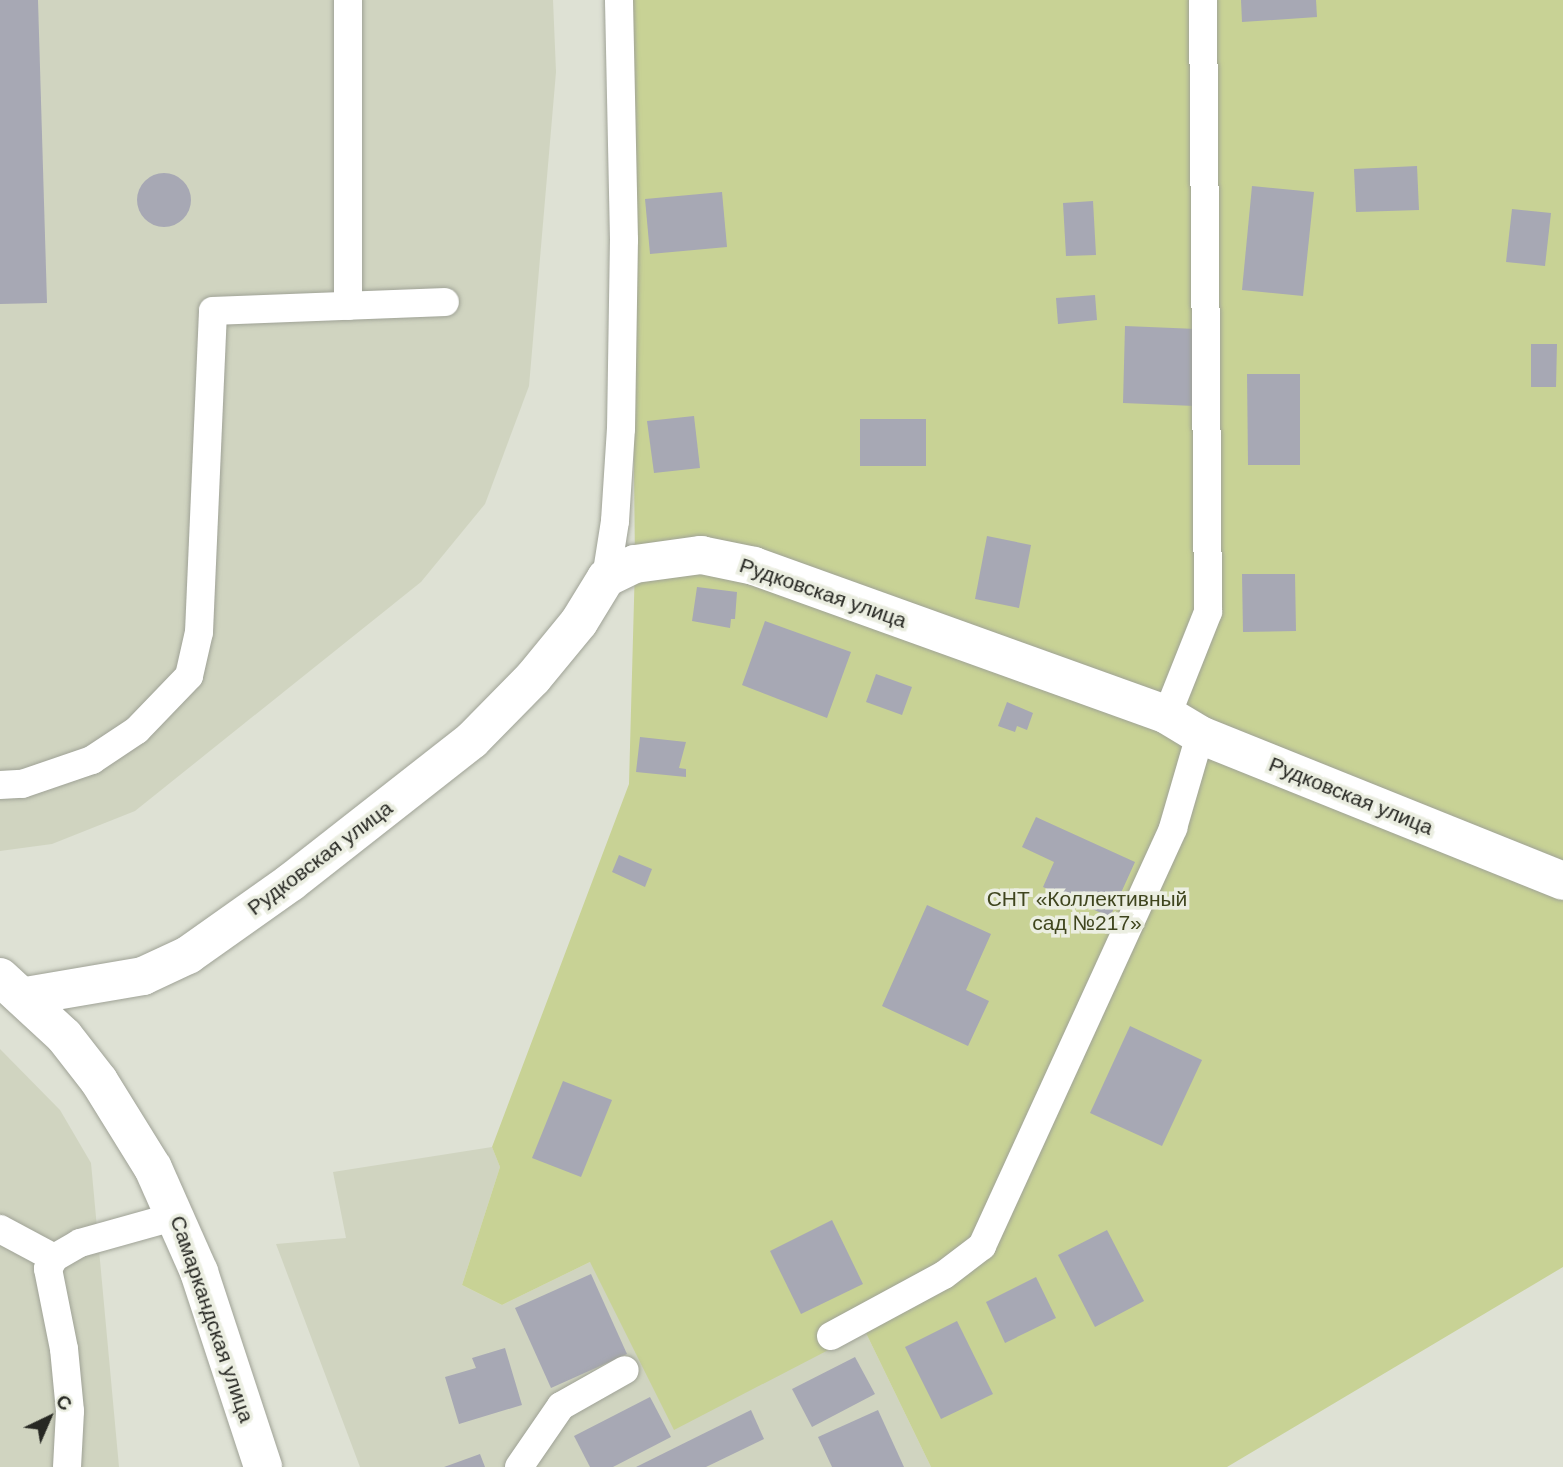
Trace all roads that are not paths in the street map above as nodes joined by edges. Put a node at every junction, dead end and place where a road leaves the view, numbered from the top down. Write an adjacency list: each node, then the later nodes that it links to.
1 (348, 0): 5 (lane)
2 (619, 0): 6 (lane)
3 (1203, 0): 7 (lane)
4 (445, 302): 5 (lane)
5 (348, 306): 9 (lane)
6 (606, 578): 7 (street, Рудковская улица); 11 (street, Рудковская улица)
7 (1167, 715): 8 (street, Рудковская улица)
8 (1200, 735): 10 (street, Рудковская улица); 15 (lane)
9 (0, 785)
10 (1563, 881)
11 (13, 987): 12 (street, Самаркандская улица)
12 (177, 1216): 14 (lane); 18 (street, Самаркандская улица)
13 (0, 1228): 14 (lane)
14 (54, 1258): 17 (lane)
15 (831, 1336)
16 (625, 1370): 19 (lane)
17 (67, 1467)
18 (263, 1467)
19 (519, 1467)

